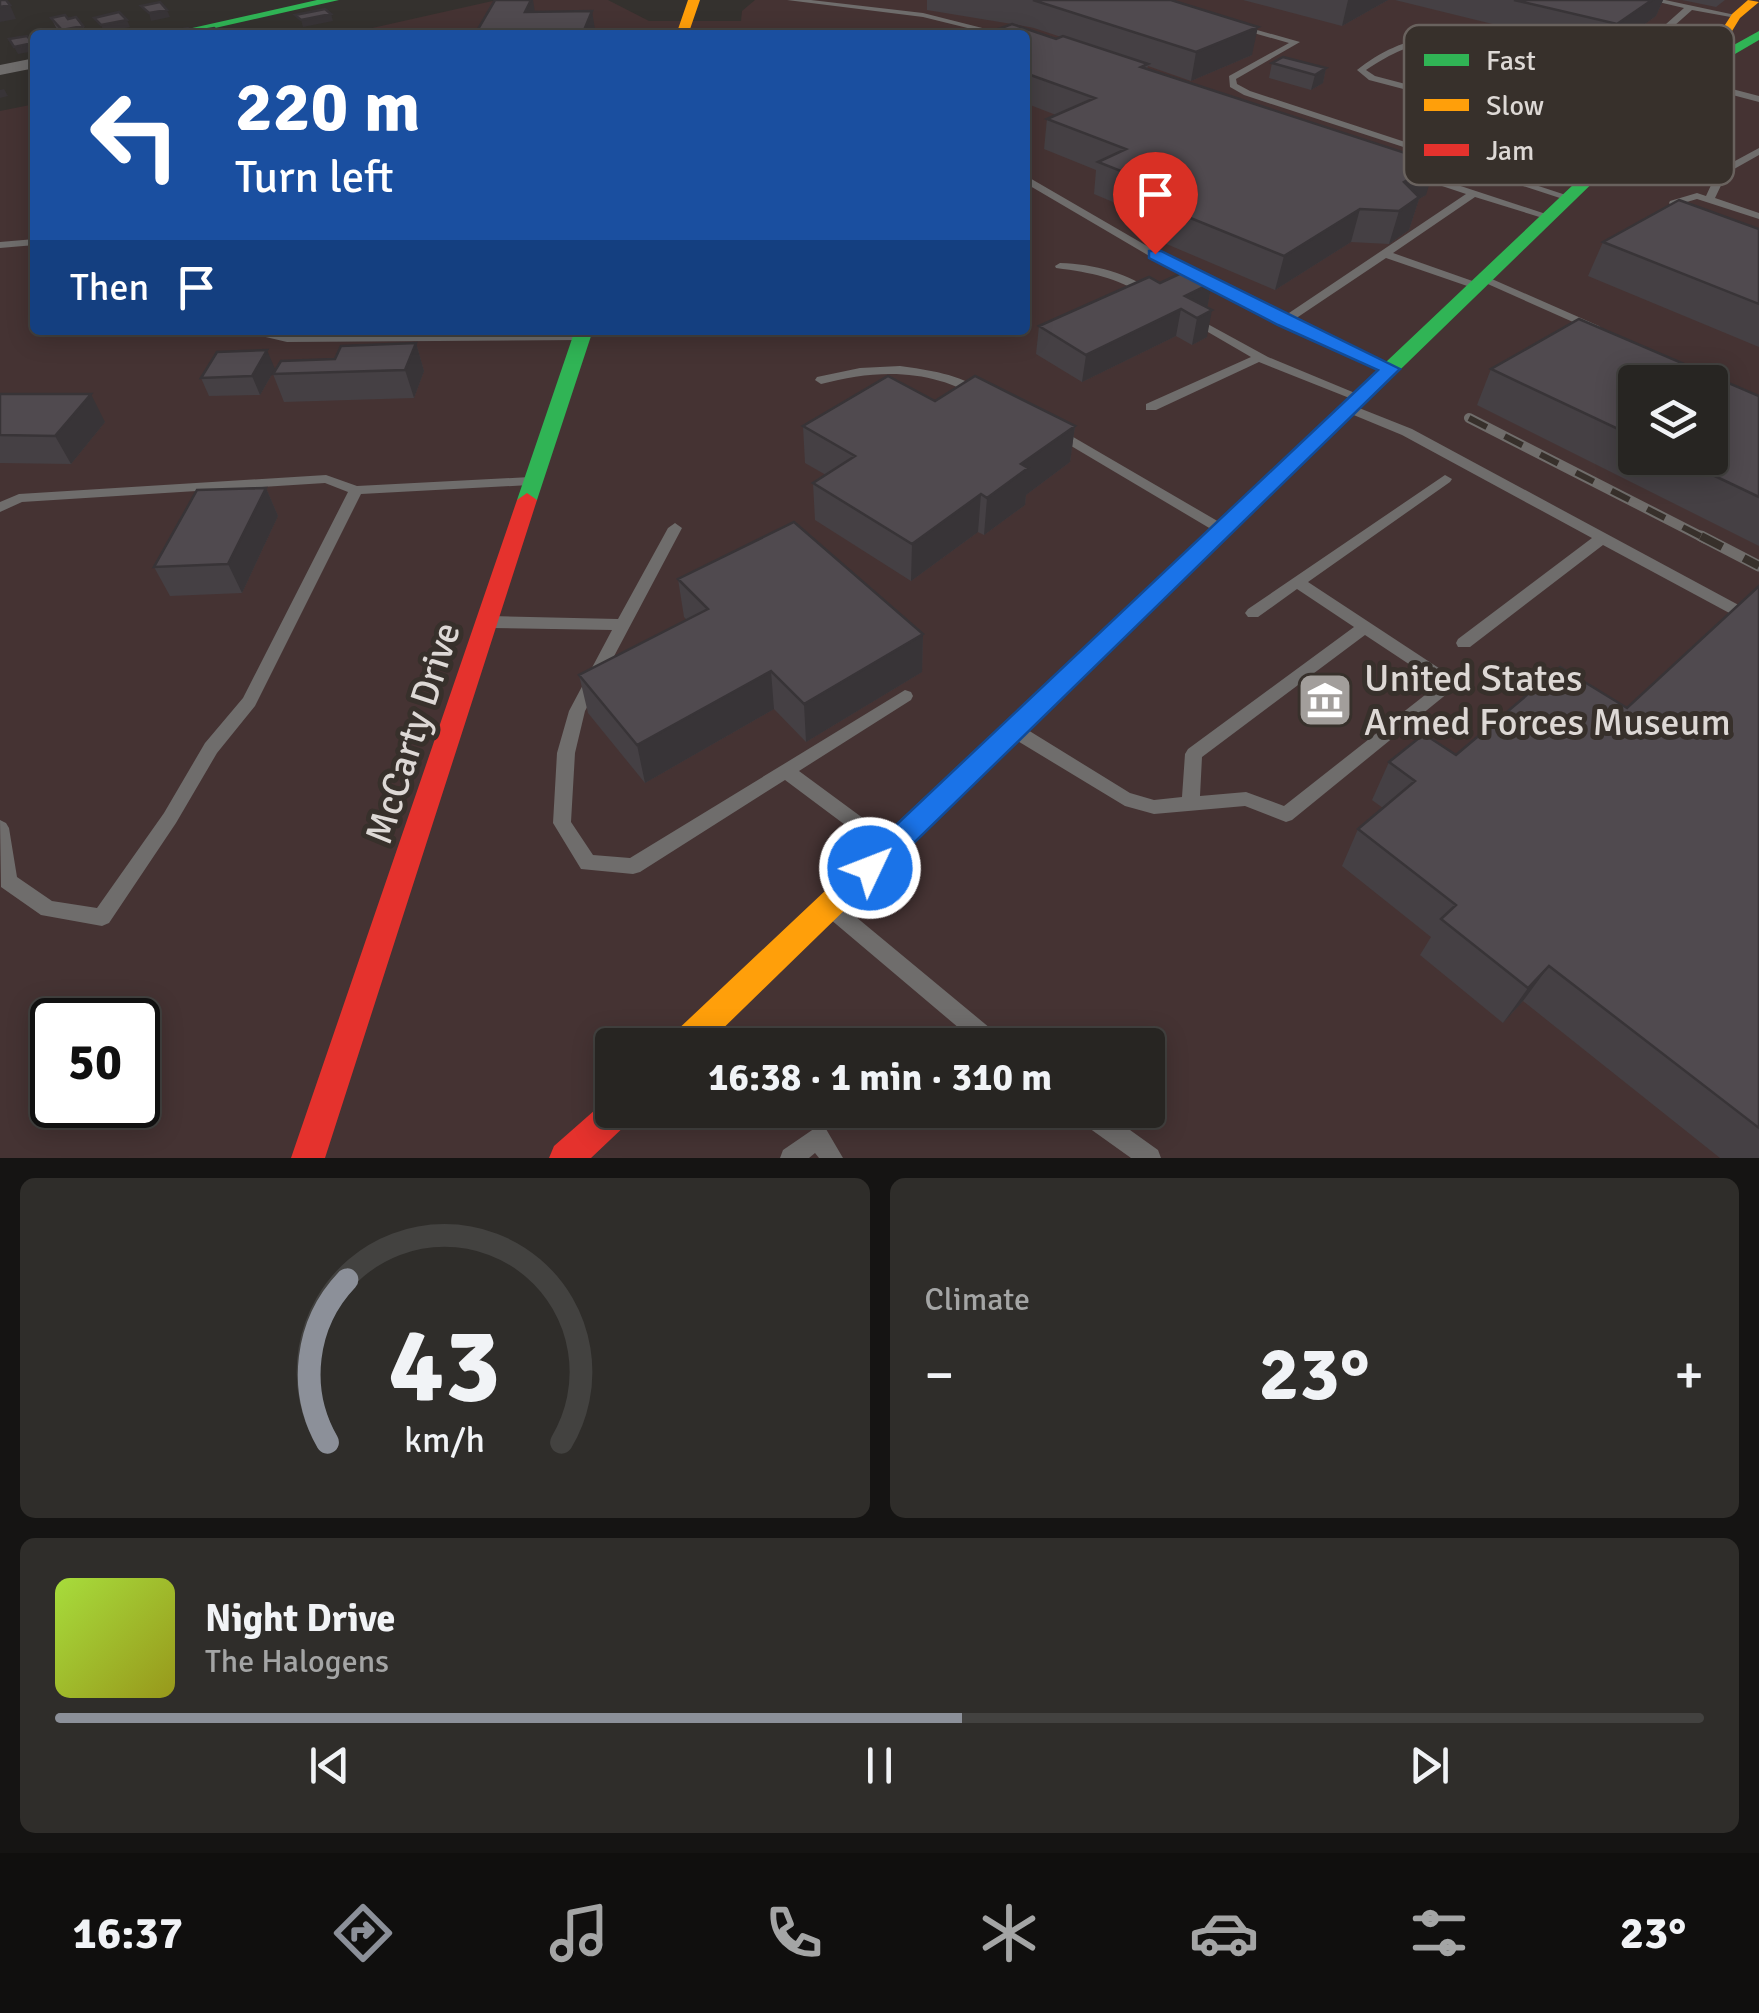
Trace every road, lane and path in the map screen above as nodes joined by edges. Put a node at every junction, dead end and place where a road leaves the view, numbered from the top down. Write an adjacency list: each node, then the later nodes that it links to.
1 (333, 0): 10 (main road)
2 (694, 0): 11 (main road)
3 (791, 0): 12 (lane)
4 (1654, 0): 6 (lane)
5 (1751, 5): 6 (lane); 9 (main road)
6 (1690, 7): 8 (lane)
7 (1221, 21): 21 (lane)
8 (1670, 25)
9 (1734, 27)
10 (191, 30)
11 (683, 30)
12 (985, 30)
13 (1759, 35): 15 (main road)
14 (1404, 43): 18 (lane)
15 (1734, 52)
16 (30, 64): 17 (street)
17 (0, 70)
18 (1404, 86)
19 (1734, 92): 20 (lane)
20 (1759, 98)
21 (1404, 144)
22 (1759, 151): 23 (lane)
23 (1734, 165)
24 (1030, 183): 42 (lane)
25 (1449, 185): 29 (lane)
26 (1530, 185): 30 (lane)
27 (1583, 185): 30 (main road)
28 (1716, 185): 31 (lane)
29 (1474, 193): 32 (lane); 37 (lane)
30 (1570, 198): 32 (main road)
31 (1710, 198): 33 (lane); 34 (lane)
32 (1550, 216): 39 (main road)
33 (1759, 216)
34 (1691, 218)
35 (30, 242): 36 (lane)
36 (0, 245)
37 (1385, 254): 39 (lane); 42 (lane)
38 (1060, 266): 40 (lane)
39 (1481, 282): 43 (lane); 48 (main road)
40 (1167, 304)
41 (1190, 317): 47 (lane)
42 (1284, 322): 48 (lane)
43 (1605, 332)
44 (273, 335): 45 (lane)
45 (465, 335)
46 (582, 335): 54 (main road, McCarty Drive)
47 (1259, 358): 51 (lane); 52 (lane)
48 (1390, 369): 51 (main road)
49 (821, 380): 50 (lane)
50 (984, 394)
51 (1355, 403): 59 (main road); 60 (lane)
52 (1151, 407)
53 (1050, 428): 59 (lane)
54 (534, 480): 56 (lane); 63 (main road, McCarty Drive)
55 (1445, 480): 61 (lane)
56 (356, 490): 57 (lane); 72 (lane)
57 (0, 508)
58 (675, 528): 65 (lane)
59 (1222, 530): 69 (main road)
60 (1602, 538): 64 (lane); 67 (lane)
61 (1297, 582): 62 (lane); 66 (lane)
62 (1252, 613)
63 (487, 622): 65 (lane); 79 (main road, McCarty Drive)
64 (1759, 623)
65 (622, 625): 70 (lane)
66 (1366, 627): 71 (lane); 71 (lane)
67 (1464, 642)
68 (905, 696): 70 (lane)
69 (1014, 730): 71 (lane); 73 (main road)
70 (786, 771): 73 (lane)
71 (1190, 804)
72 (0, 828)
73 (890, 848): 74 (main road)
74 (829, 906): 75 (main road); 76 (lane)
75 (702, 1028)
76 (975, 1028)
77 (597, 1128): 80 (main road)
78 (1108, 1128): 83 (lane)
79 (308, 1158)
80 (566, 1158)
81 (791, 1158): 82 (lane)
82 (832, 1158)
83 (1150, 1158)

